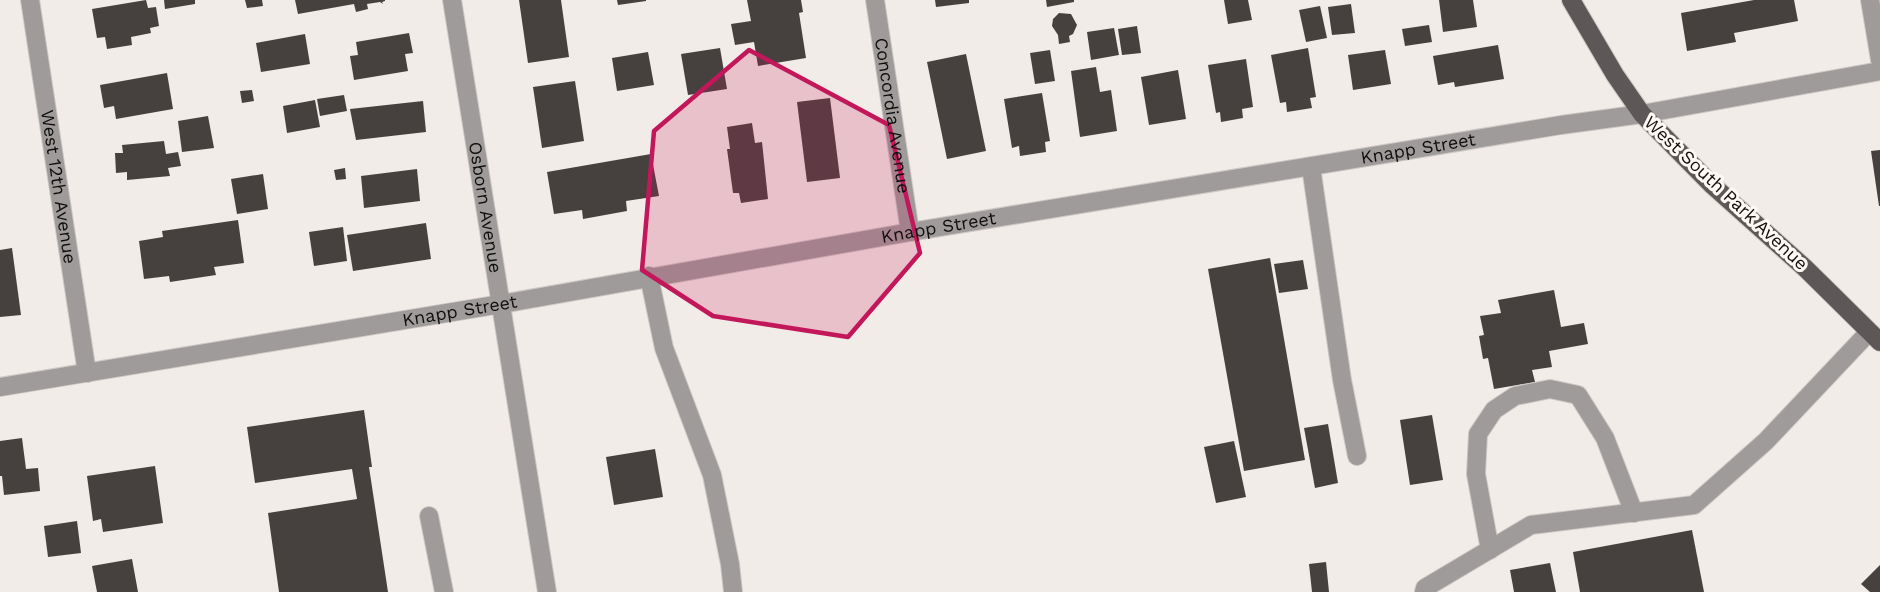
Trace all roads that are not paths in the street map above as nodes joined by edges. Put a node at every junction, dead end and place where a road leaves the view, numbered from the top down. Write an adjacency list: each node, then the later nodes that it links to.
1 (30, 0): 14 (street, West 12th Avenue)
2 (452, 0): 12 (street, Osborn Avenue)
3 (875, 0): 10 (street, Concordia Avenue)
4 (1571, 0): 8 (main road, West South Park Avenue)
5 (1870, 0): 6 (street)
6 (1880, 60)
7 (1880, 71): 8 (street, Knapp Street)
8 (1642, 114): 9 (street, Knapp Street); 13 (main road, West South Park Avenue)
9 (1311, 167): 10 (street, Knapp Street); 16 (street)
10 (910, 232): 11 (street, Knapp Street)
11 (649, 276): 12 (street, Knapp Street); 22 (street)
12 (501, 304): 14 (street, Knapp Street); 21 (street, Osborn Avenue)
13 (1875, 337): 17 (street)
14 (87, 373): 15 (street, Knapp Street)
15 (0, 387)
16 (1357, 456)
17 (1634, 513): 19 (street); 19 (street)
18 (429, 516): 20 (street)
19 (1490, 550): 23 (street)
20 (444, 592)
21 (547, 592)
22 (733, 592)
23 (1424, 592)

